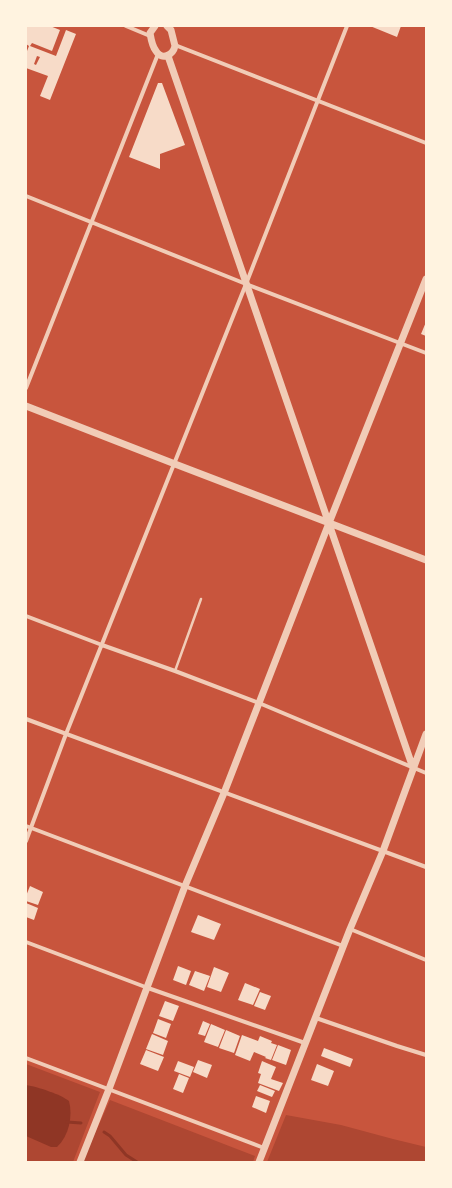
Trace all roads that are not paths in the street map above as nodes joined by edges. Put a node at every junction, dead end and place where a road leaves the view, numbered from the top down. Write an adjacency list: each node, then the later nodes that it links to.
1 (126, 26): 5 (street)
2 (155, 26): 5 (street)
3 (168, 26): 6 (street)
4 (347, 26): 9 (street)
5 (150, 36): 7 (street)
6 (175, 45): 8 (street); 9 (street)
7 (158, 54): 8 (street); 12 (street)
8 (168, 56): 14 (street)
9 (318, 102): 10 (street); 14 (street)
10 (426, 143)
11 (26, 196): 12 (street)
12 (91, 222): 14 (street); 17 (street)
13 (426, 280): 15 (street)
14 (246, 284): 15 (street); 19 (street); 20 (street)
15 (401, 343): 16 (street); 20 (street)
16 (426, 353)
17 (26, 388)
18 (26, 406): 19 (street)
19 (175, 464): 20 (street); 24 (street)
20 (329, 523): 21 (street); 26 (street); 30 (street)
21 (426, 560)
22 (201, 599): 25 (lane)
23 (26, 616): 24 (street)
24 (102, 645): 25 (street); 28 (street)
25 (175, 671): 26 (street)
26 (259, 703): 30 (street); 32 (street)
27 (26, 719): 28 (street)
28 (66, 734): 32 (street); 34 (street)
29 (426, 734): 30 (street)
30 (413, 768): 31 (street); 36 (street)
31 (426, 773)
32 (224, 793): 36 (street); 38 (street)
33 (26, 826): 34 (street)
34 (31, 828): 35 (street); 38 (street)
35 (26, 841)
36 (383, 851): 37 (street); 39 (street)
37 (426, 867)
38 (185, 886): 41 (street); 43 (street)
39 (350, 929): 41 (street); 42 (street)
40 (26, 942): 43 (street)
41 (343, 946): 44 (street)
42 (426, 960)
43 (148, 988): 45 (street); 48 (street)
44 (316, 1018): 45 (street); 46 (street)
45 (305, 1044): 49 (street)
46 (426, 1055)
47 (26, 1058): 48 (street)
48 (109, 1089): 49 (street); 50 (street)
49 (264, 1148): 51 (street)
50 (80, 1162)
51 (259, 1162)

